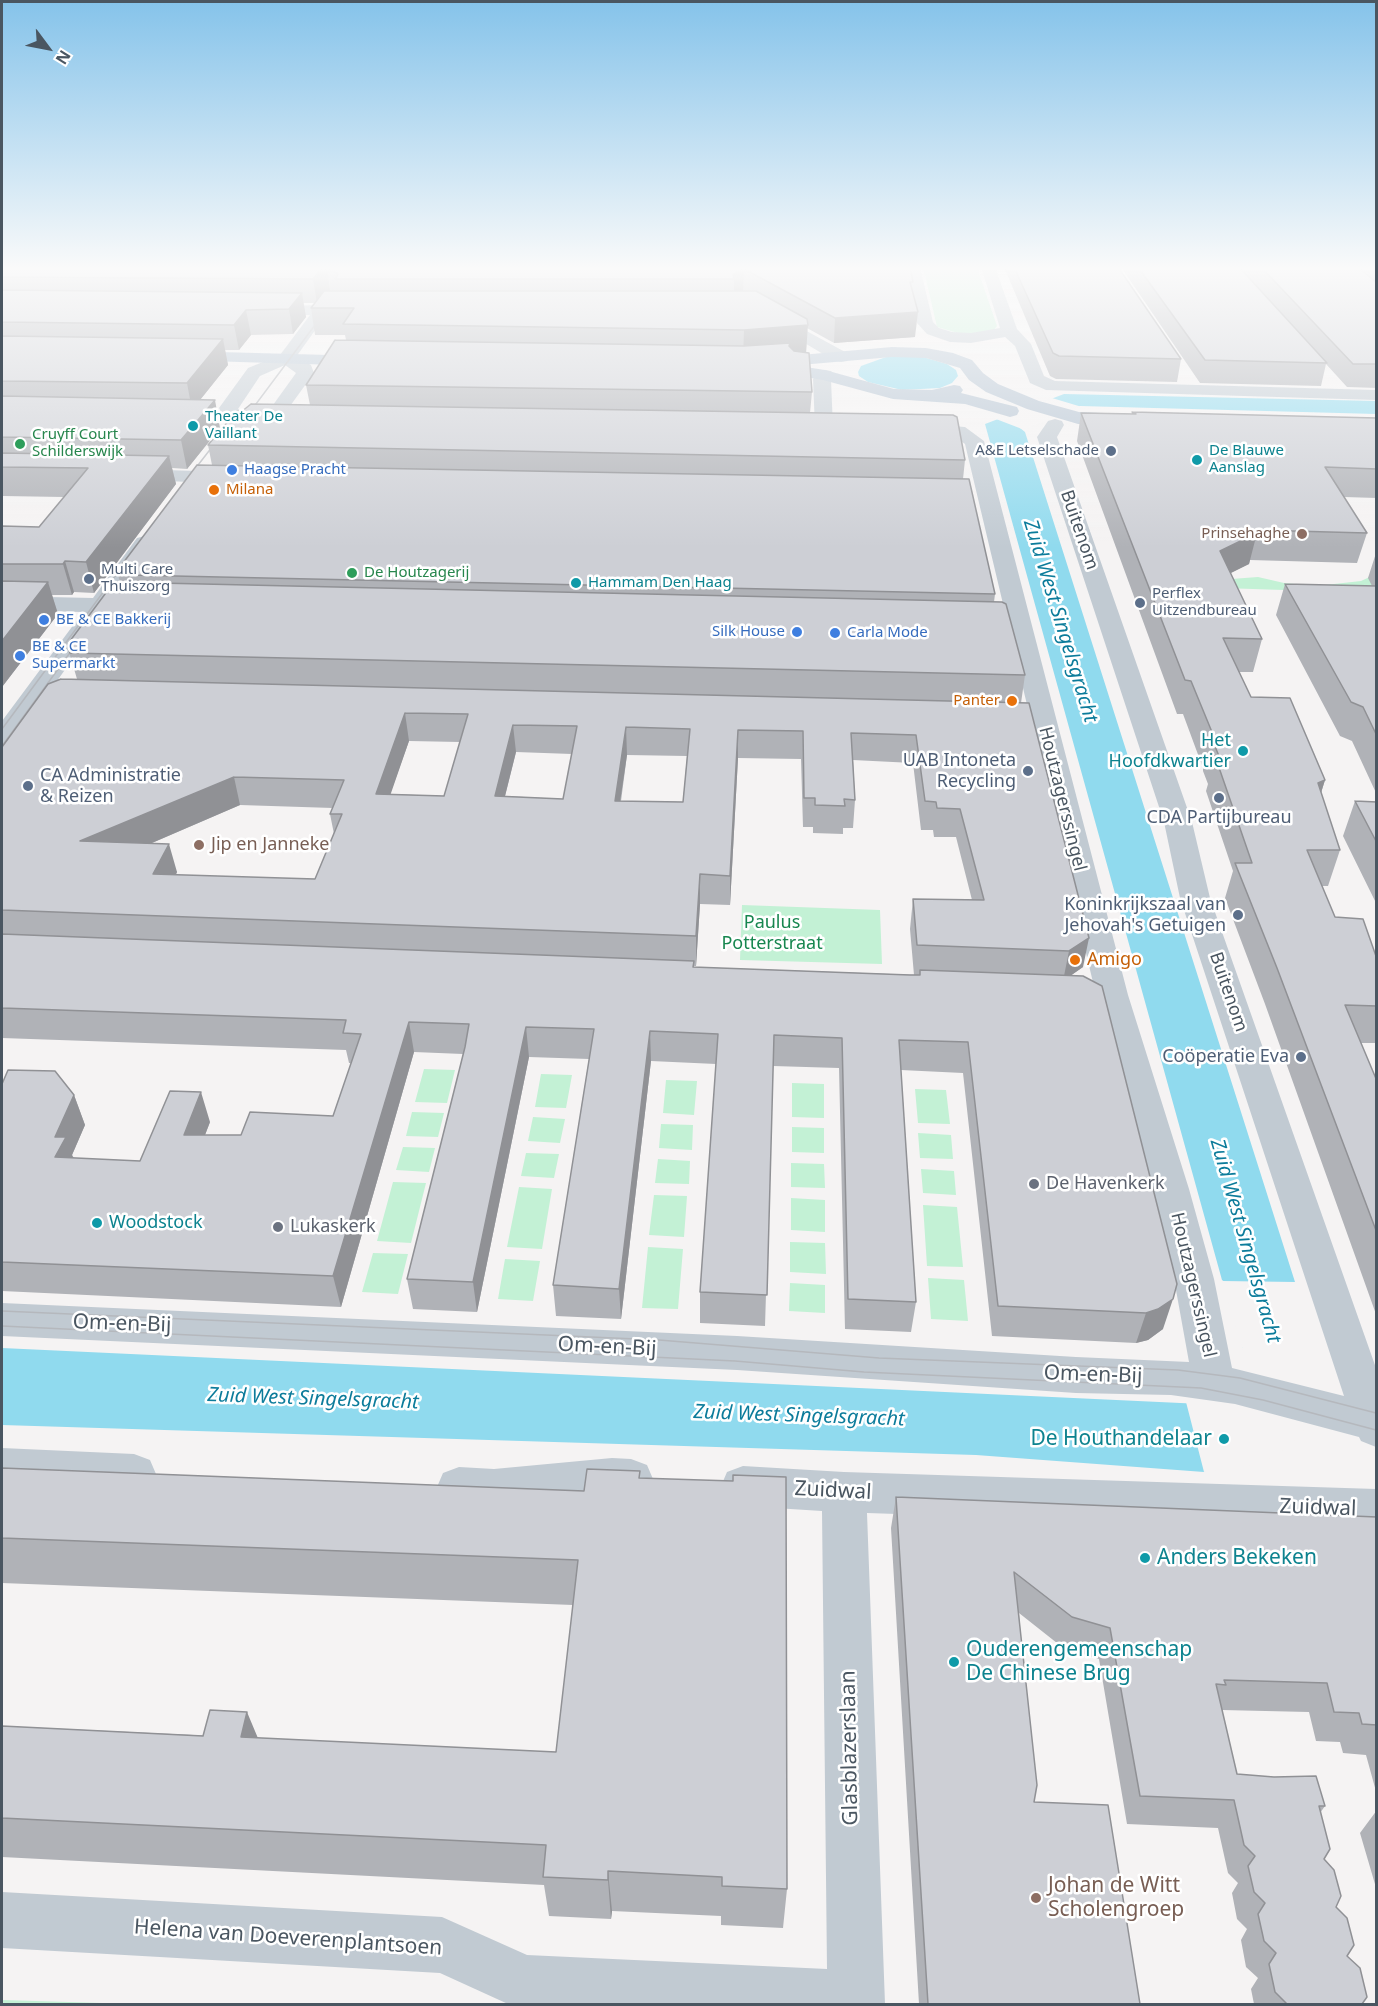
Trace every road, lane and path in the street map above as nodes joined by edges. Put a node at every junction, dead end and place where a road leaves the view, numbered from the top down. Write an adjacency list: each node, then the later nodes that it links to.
1 (282, 361): 20 (street)
2 (289, 361): 20 (street)
3 (362, 361): 4 (main road)
4 (380, 361)
5 (802, 361): 10 (main road)
6 (841, 361): 13 (main road)
7 (957, 361): 11 (main road)
8 (1030, 361): 14 (street)
9 (1183, 373): 14 (street)
10 (825, 375): 13 (main road); 23 (street)
11 (975, 376): 16 (main road); 18 (main road)
12 (1327, 378): 15 (street)
13 (852, 382): 16 (main road)
14 (1194, 390): 15 (street)
15 (1341, 394): 17 (street)
16 (932, 395): 18 (main road)
17 (1377, 395)
18 (1048, 416): 22 (main road); 40 (street, Buitenom)
19 (154, 417): 20 (street)
20 (242, 418): 21 (street); 25 (street)
21 (296, 419)
22 (1141, 425)
23 (847, 428)
24 (894, 429): 38 (street, Houtzagerssingel)
25 (225, 435)
26 (211, 454): 29 (street)
27 (109, 475): 29 (street)
28 (259, 478): 29 (street)
29 (188, 486)
30 (156, 528): 32 (street)
31 (2, 603): 32 (street)
32 (100, 605): 33 (street); 34 (street)
33 (163, 606)
34 (33, 695): 35 (street); 36 (street)
35 (105, 697)
36 (2, 738)
37 (1077, 994): 38 (street)
38 (1112, 995): 41 (street, Houtzagerssingel)
39 (2, 1320): 41 (street, Om-en-Bij)
40 (1367, 1373): 42 (street, Buitenom)
41 (1224, 1384): 42 (street, Om-en-Bij)
42 (1376, 1424)
43 (2, 1468): 44 (street)
44 (177, 1475)
45 (423, 1486): 46 (street, Zuidwal)
46 (844, 1492): 47 (street, Zuidwal); 49 (street, Glasblazerslaan)
47 (1377, 1510)
48 (2, 1920): 49 (street, Helena van Doeverenplantsoen)
49 (856, 2002)

